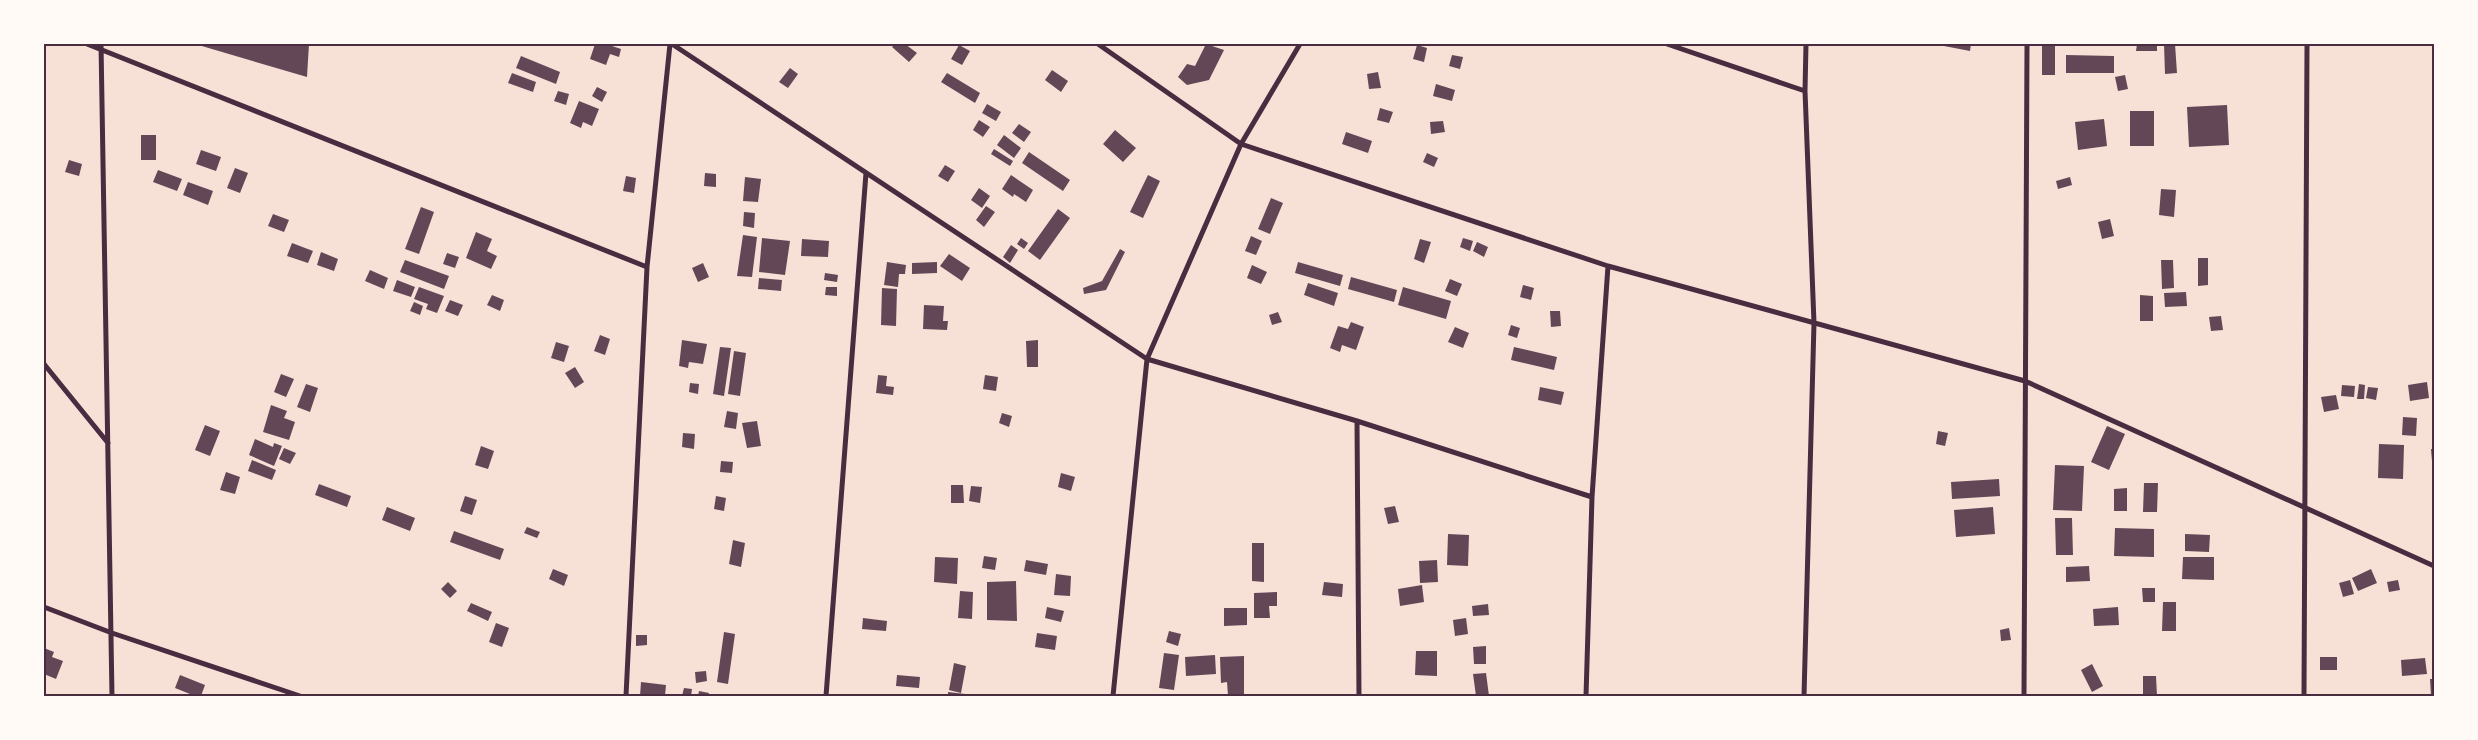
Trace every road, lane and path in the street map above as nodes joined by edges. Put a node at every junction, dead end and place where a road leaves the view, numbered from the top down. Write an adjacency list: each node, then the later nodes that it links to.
1 (87, 44): 9 (street)
2 (671, 44): 12 (street); 14 (street)
3 (1098, 44): 11 (street)
4 (1300, 44): 11 (street)
5 (1667, 44): 10 (street)
6 (1806, 44): 10 (street)
7 (2027, 44): 18 (street)
8 (2307, 44): 22 (street)
9 (101, 46): 14 (street); 20 (street)
10 (1805, 91): 15 (street)
11 (1241, 144): 13 (street); 16 (street)
12 (866, 173): 16 (street); 29 (street)
13 (1608, 266): 15 (street); 21 (street)
14 (647, 267): 28 (street)
15 (1814, 323): 18 (street); 33 (street)
16 (1147, 359): 19 (street); 30 (street)
17 (44, 364): 20 (street)
18 (2025, 381): 22 (street); 34 (street)
19 (1357, 421): 21 (street); 31 (street)
20 (108, 443): 25 (street)
21 (1592, 497): 32 (street)
22 (2304, 508): 23 (street); 35 (street)
23 (2434, 566)
24 (44, 607): 25 (street)
25 (112, 633): 26 (street); 27 (street)
26 (112, 696)
27 (300, 696)
28 (626, 696)
29 (826, 696)
30 (1112, 696)
31 (1359, 696)
32 (1586, 696)
33 (1804, 696)
34 (2024, 696)
35 (2304, 696)

